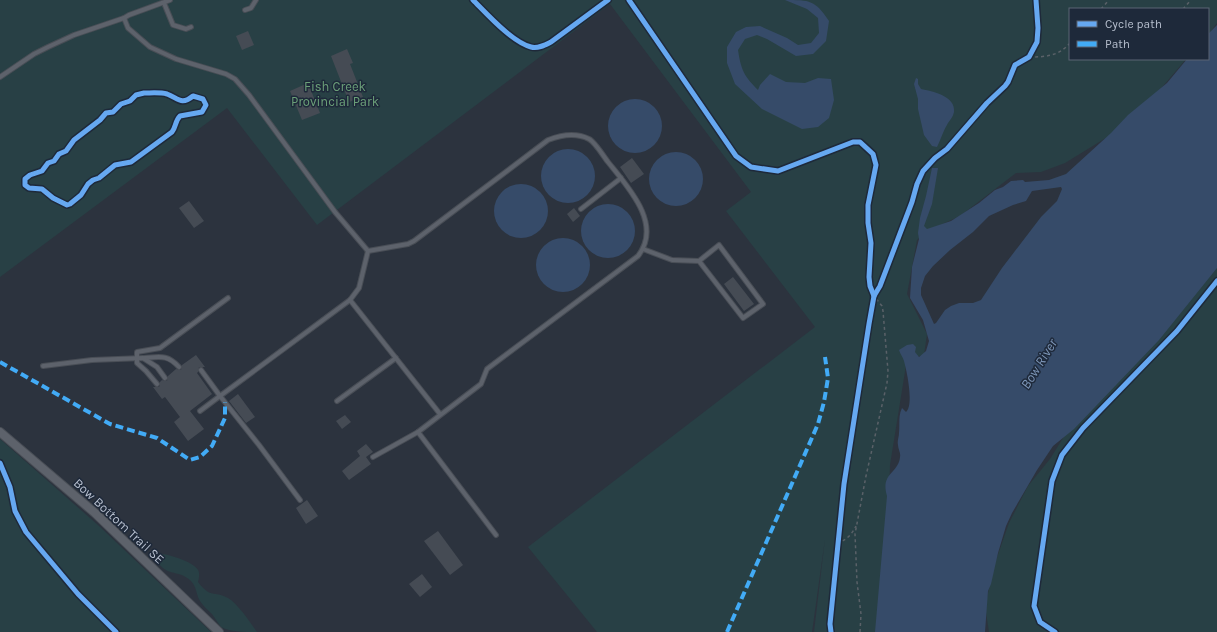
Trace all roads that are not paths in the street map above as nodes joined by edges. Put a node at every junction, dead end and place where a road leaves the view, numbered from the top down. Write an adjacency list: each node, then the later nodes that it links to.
1 (170, 0): 3 (lane)
2 (256, 0): 4 (lane)
3 (164, 3): 5 (lane); 6 (lane)
4 (245, 10)
5 (124, 18): 7 (lane); 11 (lane)
6 (191, 27)
7 (0, 77)
8 (621, 178): 9 (lane); 10 (lane); 11 (lane)
9 (581, 209)
10 (643, 249): 12 (lane); 26 (lane)
11 (368, 251): 14 (lane)
12 (699, 261): 12 (lane)
13 (228, 298): 15 (lane)
14 (350, 300): 17 (lane); 23 (lane)
15 (137, 358): 16 (lane); 18 (lane); 22 (lane)
16 (144, 358): 19 (lane); 21 (lane)
17 (396, 358): 24 (lane); 26 (lane)
18 (43, 366)
19 (179, 367)
20 (201, 370): 23 (lane)
21 (165, 378)
22 (157, 384)
23 (220, 396): 25 (lane); 30 (lane)
24 (337, 401)
25 (200, 411)
26 (440, 414): 28 (lane)
27 (0, 432): 32 (street, Bow Bottom Trail SE)
28 (418, 432): 29 (lane); 31 (lane)
29 (373, 457)
30 (300, 500)
31 (496, 535)
32 (218, 632)

